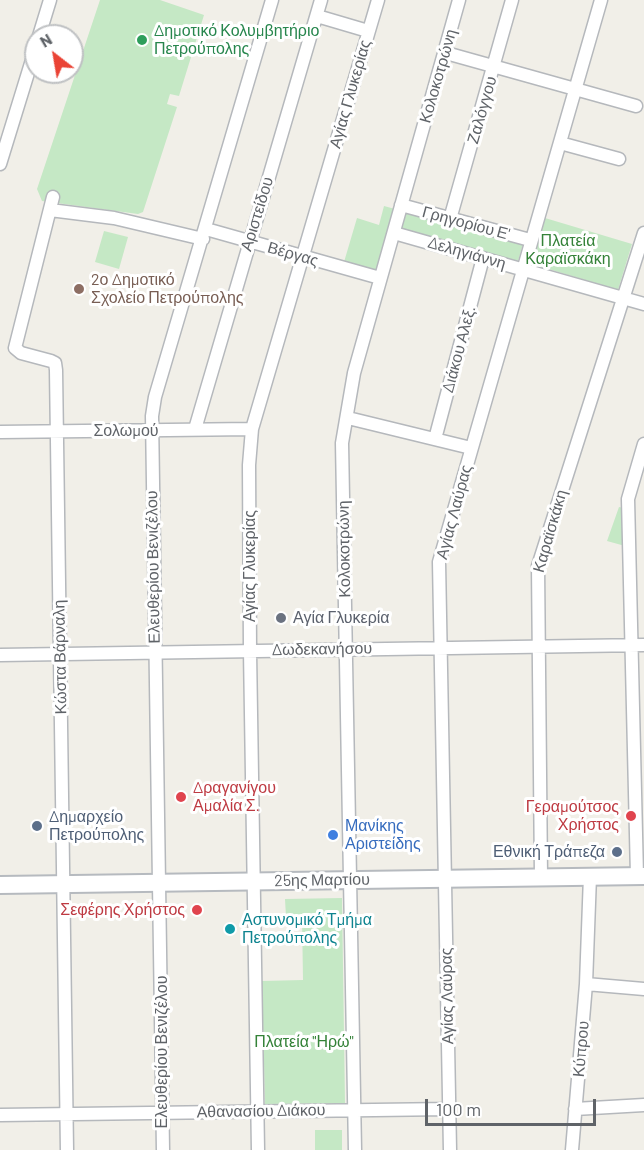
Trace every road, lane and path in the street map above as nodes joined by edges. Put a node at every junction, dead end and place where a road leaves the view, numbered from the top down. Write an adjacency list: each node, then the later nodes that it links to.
1 (50, 0): 9 (street)
2 (272, 0): 25 (street, Ελευθερίου Βενιζέλου)
3 (321, 0): 8 (street, Αριστείδου)
4 (378, 0): 10 (street, Αγίας Γλυκερίας)
5 (459, 0): 11 (street, Κολοκοτρώνη)
6 (512, 0): 12 (street, Ζαλόγγου)
7 (601, 0): 14 (street, Αγίας Λαύρας)
8 (317, 16): 10 (street); 27 (street, Αριστείδου)
9 (43, 24)
10 (368, 32): 28 (street, Αγίας Γλυκερίας)
11 (446, 53): 12 (street); 20 (street, Κολοκοτρώνη)
12 (495, 65): 14 (street); 22 (street, Ζαλόγγου)
13 (24, 84): 18 (street)
14 (576, 90): 15 (street); 16 (street, Αγίας Λαύρας)
15 (636, 106)
16 (560, 143): 17 (street); 26 (street, Αγίας Λαύρας)
17 (619, 159)
18 (0, 164)
19 (53, 197): 21 (street, Κώστα Βάρναλη)
20 (401, 205): 22 (street, Γρηγορίου Ε'); 23 (street, Κολοκοτρώνη)
21 (50, 210): 25 (street, Βέργας); 37 (street, Κώστα Βάρναλη)
22 (450, 219): 26 (street, Γρηγορίου Ε')
23 (394, 232): 29 (street, Δεληγιάννη); 31 (street, Κολοκοτρώνη)
24 (644, 233): 32 (street, Καραϊσκάκη)
25 (204, 234): 27 (street, Βέργας); 38 (street, Ελευθερίου Βενιζέλου)
26 (530, 240): 30 (street, Αγίας Λαύρας)
27 (249, 241): 28 (street, Βέργας); 35 (street, Αριστείδου)
28 (302, 257): 31 (street, Βέργας); 36 (street, Αγίας Γλυκερίας)
29 (483, 258): 30 (street, Δεληγιάννη); 40 (street, Διάκου Αλεξ.)
30 (522, 269): 32 (street, Δεληγιάννη); 42 (street, Αγίας Λαύρας)
31 (380, 278): 34 (street, Κολοκοτρώνη)
32 (624, 298): 33 (street, Δεληγιάννη); 44 (street, Καραϊσκάκη)
33 (644, 304)
34 (348, 418): 40 (street); 45 (street, Κολοκοτρώνη)
35 (195, 429): 36 (street, Σολωμού); 38 (street, Σολωμού)
36 (252, 429): 47 (street, Αγίας Γλυκερίας)
37 (57, 430): 38 (street, Σολωμού); 39 (street, Σολωμού); 48 (street, Κώστα Βάρναλη)
38 (152, 431): 49 (street, Ελευθερίου Βενιζέλου)
39 (0, 432)
40 (435, 439): 42 (street)
41 (644, 444): 43 (street)
42 (471, 448): 46 (street, Αγίας Λαύρας)
43 (639, 645): 44 (street, Δωδεκανήσου); 52 (street)
44 (538, 647): 46 (street, Δωδεκανήσου); 53 (street, Καραϊσκάκη)
45 (347, 648): 46 (street, Δωδεκανήσου); 47 (street, Δωδεκανήσου); 55 (street, Κολοκοτρώνη)
46 (443, 648): 54 (street, Αγίας Λαύρας)
47 (250, 651): 49 (street, Δωδεκανήσου); 56 (street, Αγίας Γλυκερίας)
48 (60, 652): 49 (street, Δωδεκανήσου); 50 (street, Δωδεκανήσου); 58 (street, Κώστα Βάρναλη)
49 (154, 652): 57 (street, Ελευθερίου Βενιζέλου)
50 (0, 655)
51 (590, 876): 52 (main road, 25ης Μαρτίου); 53 (main road, 25ης Μαρτίου); 60 (street, Κύπρου)
52 (640, 876)
53 (541, 877): 54 (main road, 25ης Μαρτίου)
54 (446, 878): 55 (main road, 25ης Μαρτίου); 63 (street, Αγίας Λαύρας)
55 (349, 880): 56 (main road, 25ης Μαρτίου); 65 (street, Κολοκοτρώνη)
56 (254, 881): 57 (main road, 25ης Μαρτίου); 66 (street, Αγίας Γλυκερίας)
57 (160, 882): 58 (main road, 25ης Μαρτίου); 67 (street, Ελευθερίου Βενιζέλου)
58 (64, 884): 59 (main road, 25ης Μαρτίου); 68 (street, Κώστα Βάρναλη)
59 (0, 885)
60 (586, 984): 61 (street); 64 (street, Κύπρου)
61 (644, 989)
62 (644, 1105): 64 (street)
63 (449, 1109): 65 (street, Αθανασίου Διάκου); 74 (street, Αγίας Λαύρας)
64 (575, 1109): 75 (street, Κύπρου)
65 (355, 1110): 66 (street, Αθανασίου Διάκου); 73 (street, Κολοκοτρώνη)
66 (258, 1111): 67 (street, Αθανασίου Διάκου); 72 (street, Αγίας Γλυκερίας)
67 (162, 1113): 68 (street, Αθανασίου Διάκου); 71 (street, Ελευθερίου Βενιζέλου)
68 (66, 1114): 69 (street, Αθανασίου Διάκου); 70 (street, Κώστα Βάρναλη)
69 (0, 1115)
70 (67, 1150)
71 (163, 1150)
72 (258, 1150)
73 (355, 1150)
74 (450, 1150)
75 (572, 1150)

